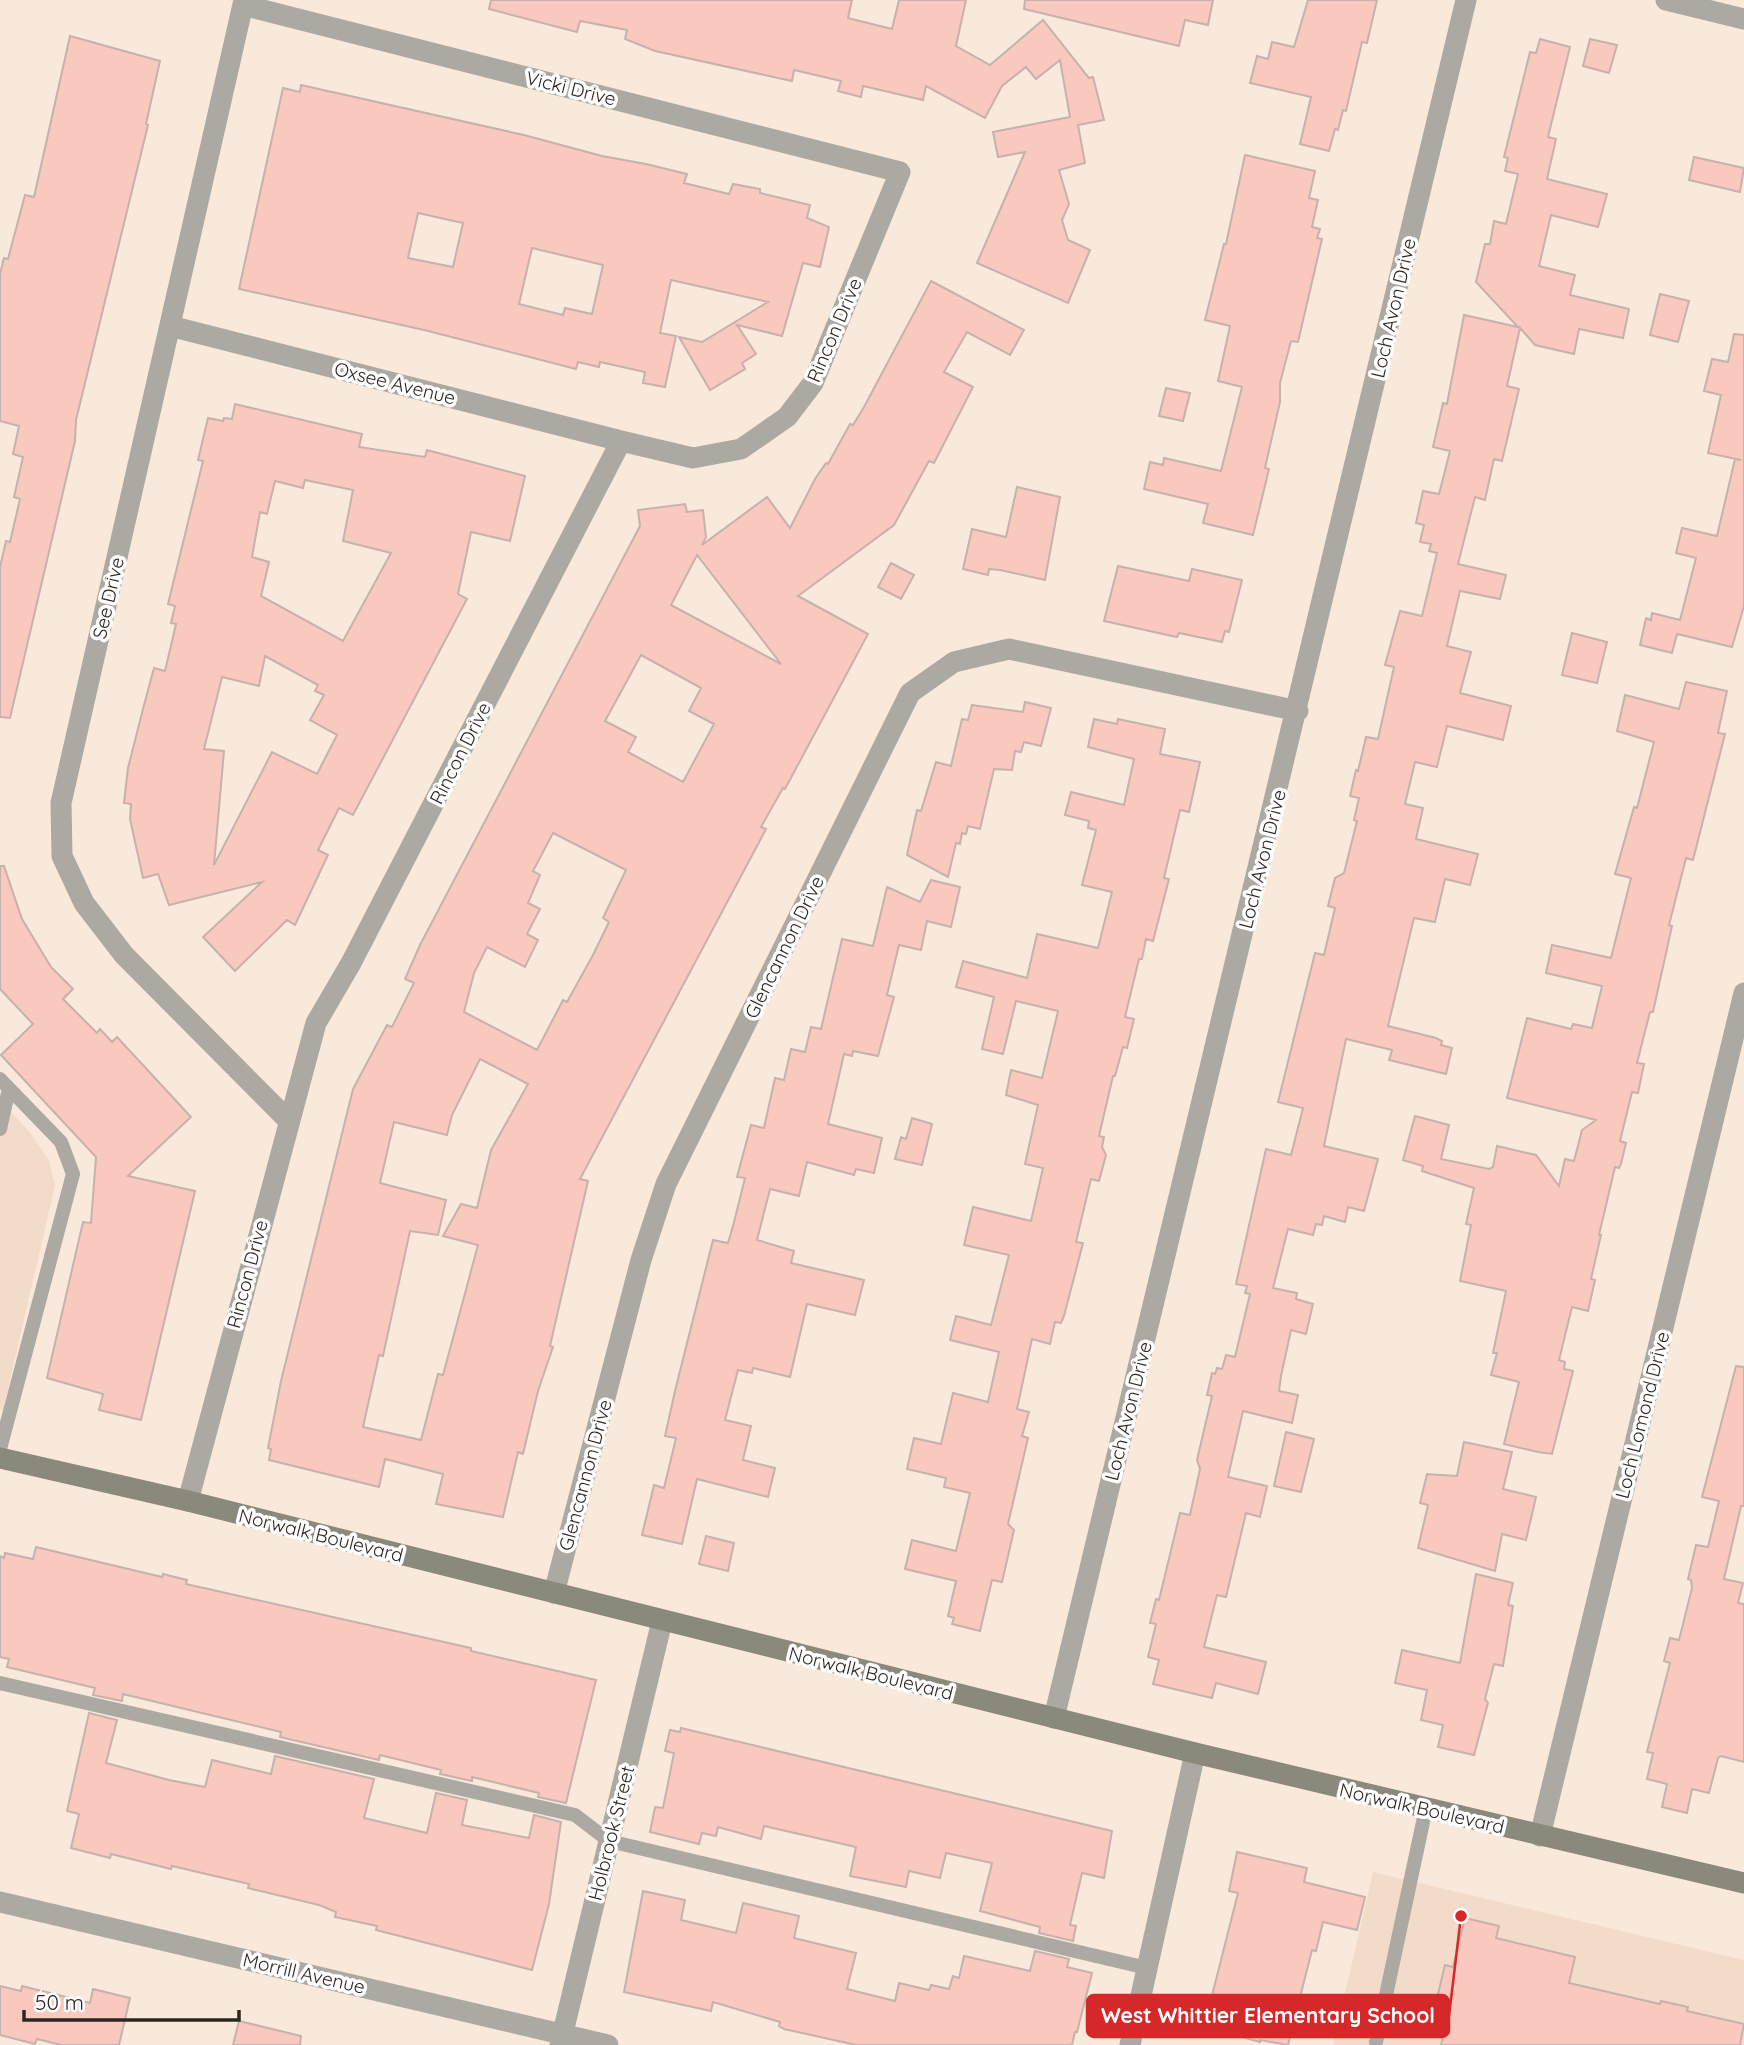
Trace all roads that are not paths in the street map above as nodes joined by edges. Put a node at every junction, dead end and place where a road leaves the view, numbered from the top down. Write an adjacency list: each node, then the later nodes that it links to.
1 (1466, 0): 8 (street, Loch Avon Drive)
2 (1669, 0): 4 (street)
3 (244, 3): 5 (street, Vicki Drive); 6 (street, See Drive)
4 (1744, 19)
5 (900, 172): 7 (street, Rincon Drive)
6 (170, 326): 7 (street, Oxsee Avenue); 11 (street, See Drive)
7 (621, 441): 11 (street, Rincon Drive)
8 (1298, 711): 16 (street, Glencannon Drive); 19 (street, Loch Avon Drive)
9 (1744, 993): 22 (street, Loch Lomond Drive)
10 (5, 1084): 12 (lane); 13 (lane)
11 (288, 1120): 15 (street, Rincon Drive)
12 (0, 1129)
13 (0, 1449)
14 (0, 1458): 15 (main road, Norwalk Boulevard)
15 (188, 1501): 16 (main road, Norwalk Boulevard)
16 (554, 1593): 17 (main road, Norwalk Boulevard)
17 (662, 1621): 19 (main road, Norwalk Boulevard); 23 (street, Holbrook Street)
18 (0, 1683): 23 (lane)
19 (1054, 1718): 20 (main road, Norwalk Boulevard)
20 (1195, 1753): 21 (main road, Norwalk Boulevard); 26 (street)
21 (1426, 1808): 22 (main road, Norwalk Boulevard); 28 (lane)
22 (1540, 1836): 24 (main road, Norwalk Boulevard)
23 (608, 1842): 26 (lane); 27 (street, Holbrook Street)
24 (1744, 1882)
25 (0, 1902): 27 (street, Morrill Avenue)
26 (1147, 1968): 30 (street)
27 (561, 2039): 29 (street, Morrill Avenue)
28 (1376, 2042)
29 (608, 2045)
30 (1130, 2045)

